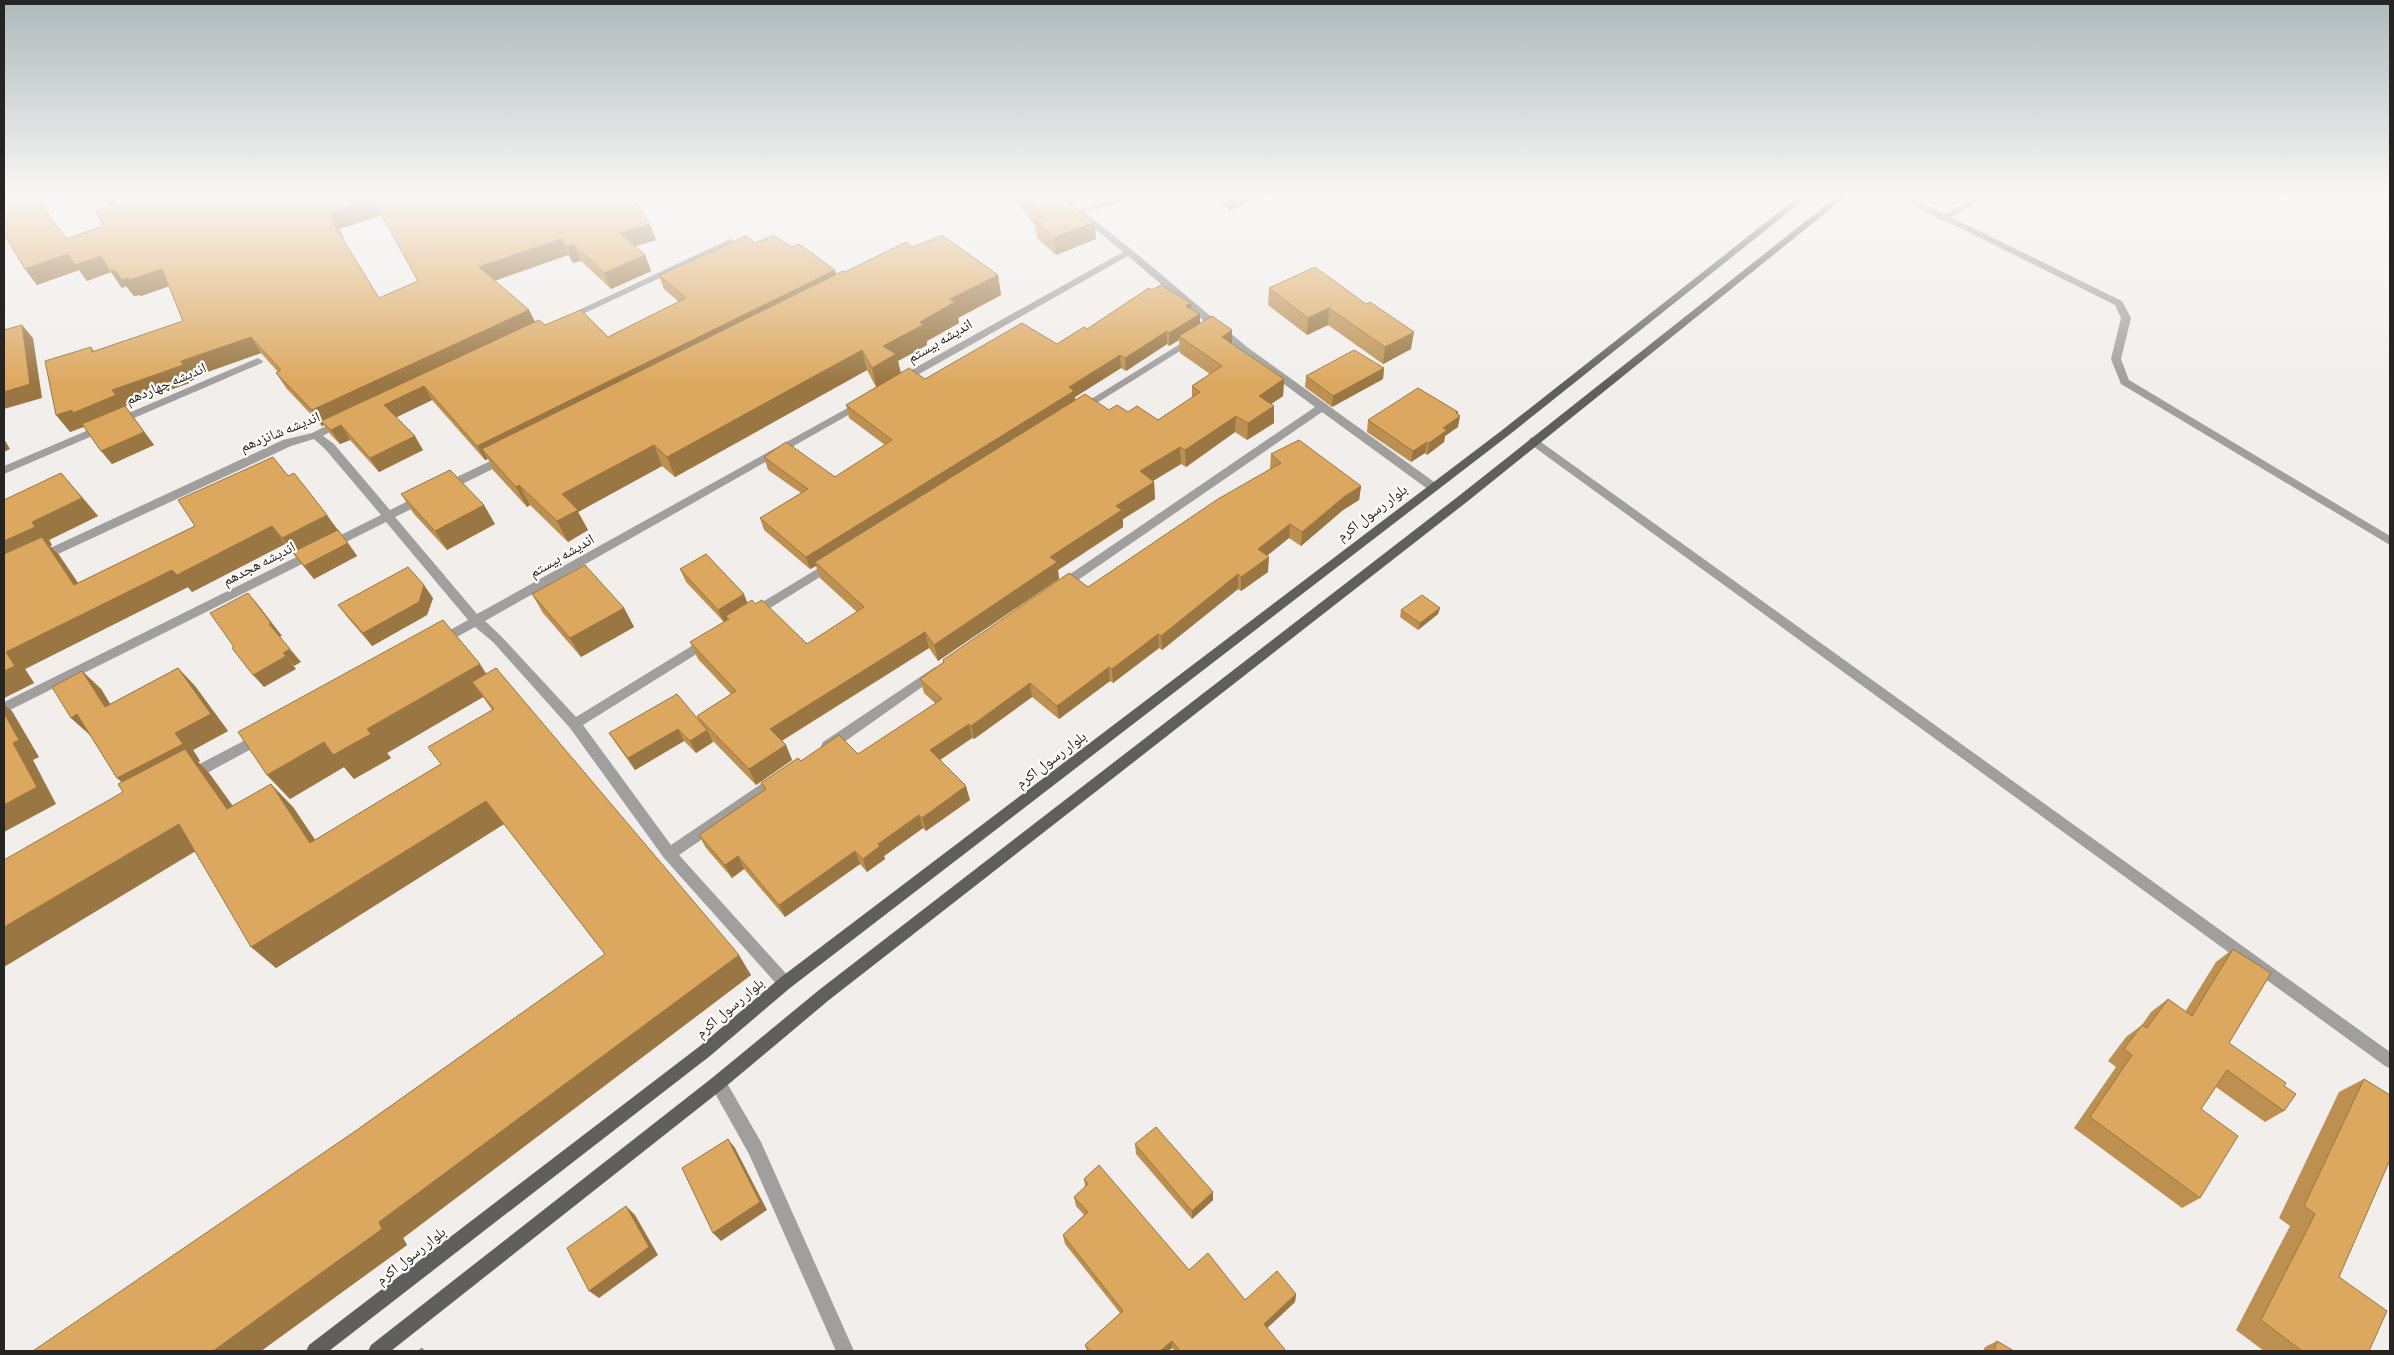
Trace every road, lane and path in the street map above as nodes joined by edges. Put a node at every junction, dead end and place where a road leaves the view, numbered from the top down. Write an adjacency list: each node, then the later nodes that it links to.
1 (697, 257): 7 (street)
2 (1119, 257): 10 (street, اندیشه بیستم)
3 (1134, 257): 8 (street)
4 (1726, 257): 19 (main road, بلوار رسول اکرم)
5 (1765, 257): 16 (main road)
6 (2024, 257): 21 (street)
7 (559, 321)
8 (1214, 325): 12 (street); 13 (street)
9 (258, 361): 18 (street, اندیشه چهاردهم)
10 (888, 388)
11 (871, 398): 26 (street, اندیشه بیستم)
12 (1322, 407): 19 (street); 24 (street)
13 (1071, 414)
14 (352, 418): 15 (street, اندیشه شانزدهم)
15 (316, 435): 20 (street); 23 (street, اندیشه شانزدهم)
16 (1534, 441): 38 (street); 39 (main road)
17 (512, 454): 20 (street, اندیشه هجدهم)
18 (4, 470)
19 (1433, 487): 37 (main road, بلوار رسول اکرم)
20 (388, 516): 26 (street); 30 (street, اندیشه هجدهم)
21 (2390, 540)
22 (844, 556): 25 (street)
23 (30, 562)
24 (1052, 592)
25 (743, 619)
26 (476, 621): 28 (street, اندیشه بیستم); 31 (street)
27 (718, 635): 31 (street)
28 (432, 645)
29 (946, 664): 33 (street)
30 (4, 708)
31 (575, 724): 36 (street)
32 (275, 730): 35 (street)
33 (816, 754)
34 (791, 770): 36 (street)
35 (178, 781)
36 (669, 854): 37 (street)
37 (785, 984): 40 (main road, بلوار رسول اکرم)
38 (2390, 1061)
39 (718, 1082): 41 (main road); 42 (street)
40 (315, 1351)
41 (377, 1351)
42 (845, 1351)

